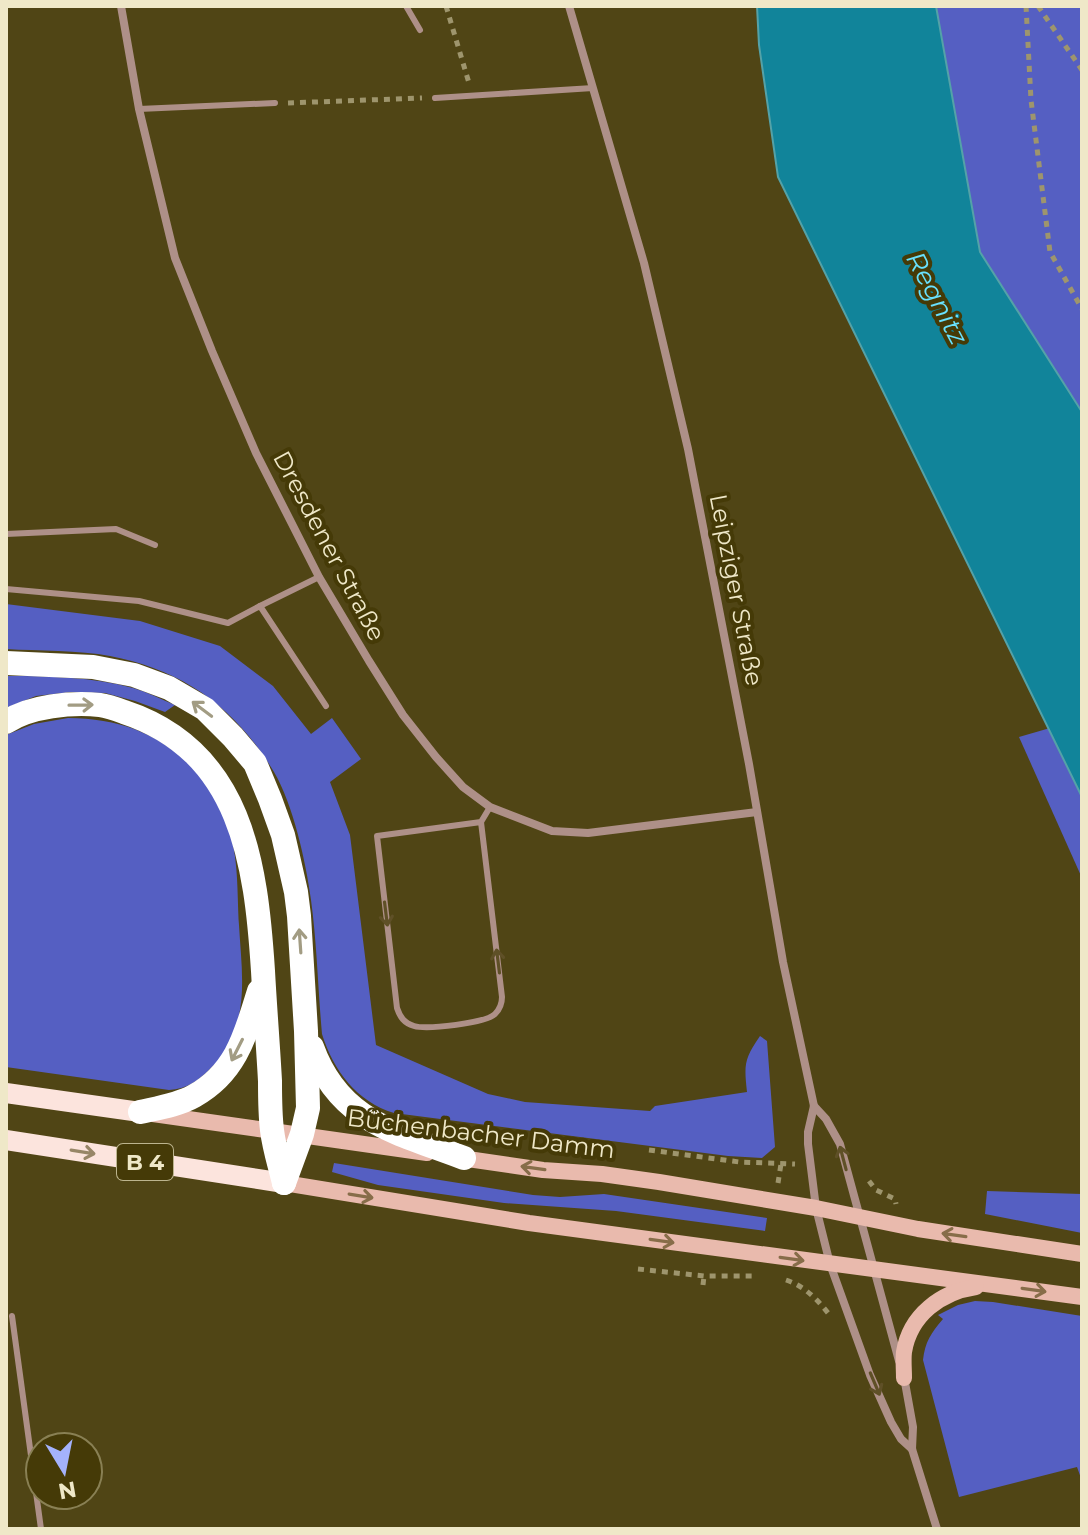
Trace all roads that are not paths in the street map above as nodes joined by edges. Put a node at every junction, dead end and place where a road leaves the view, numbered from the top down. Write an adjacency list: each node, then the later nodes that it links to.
1 (121, 6): 8 (street, Dresdener Straße)
2 (406, 6): 4 (lane)
3 (569, 6): 5 (street, Leipziger Straße)
4 (420, 30)
5 (593, 88): 6 (lane); 18 (street, Leipziger Straße)
6 (435, 98)
7 (275, 103): 8 (lane)
8 (139, 109): 11 (street, Dresdener Straße)
9 (6, 534): 10 (lane)
10 (155, 545)
11 (319, 577): 13 (lane); 17 (street, Dresdener Straße)
12 (6, 589): 13 (lane)
13 (260, 606): 15 (lane)
14 (6, 663): 21 (highway, one-way to 14)
15 (326, 706)
16 (6, 722): 20 (highway, one-way to 20)
17 (490, 807): 18 (street, Dresdener Straße); 19 (lane)
18 (757, 812): 23 (street, Leipziger Straße)
19 (481, 822): 19 (lane, one-way to 19)
20 (263, 977): 24 (highway, one-way to 24); 25 (highway)
21 (306, 1031): 26 (highway); 28 (highway)
22 (6, 1093): 24 (main road, B 4)
23 (814, 1106): 30 (street, Leipziger Straße); 31 (street, Leipziger Straße, one-way to 23)
24 (140, 1112): 25 (main road, Büchenbacher Damm)
25 (272, 1130): 26 (main road, Büchenbacher Damm); 29 (highway)
26 (302, 1134): 28 (main road, Büchenbacher Damm); 29 (highway)
27 (6, 1140): 29 (main road, B 4, one-way to 29)
28 (464, 1158): 30 (main road, Büchenbacher Damm, one-way to 28)
29 (284, 1183): 33 (main road, one-way to 33)
30 (816, 1208): 31 (main road, Büchenbacher Damm); 33 (street)
31 (858, 1216): 32 (main road, Büchenbacher Damm, one-way to 31); 34 (street)
32 (1082, 1254)
33 (830, 1264): 34 (main road); 39 (street, one-way to 39)
34 (873, 1269): 35 (main road); 38 (street)
35 (1002, 1286): 36 (main road, one-way to 36); 38 (main road)
36 (1082, 1297)
37 (12, 1316): 40 (lane)
38 (904, 1378): 39 (street)
39 (912, 1449): 41 (street)
40 (41, 1529)
41 (937, 1529)

